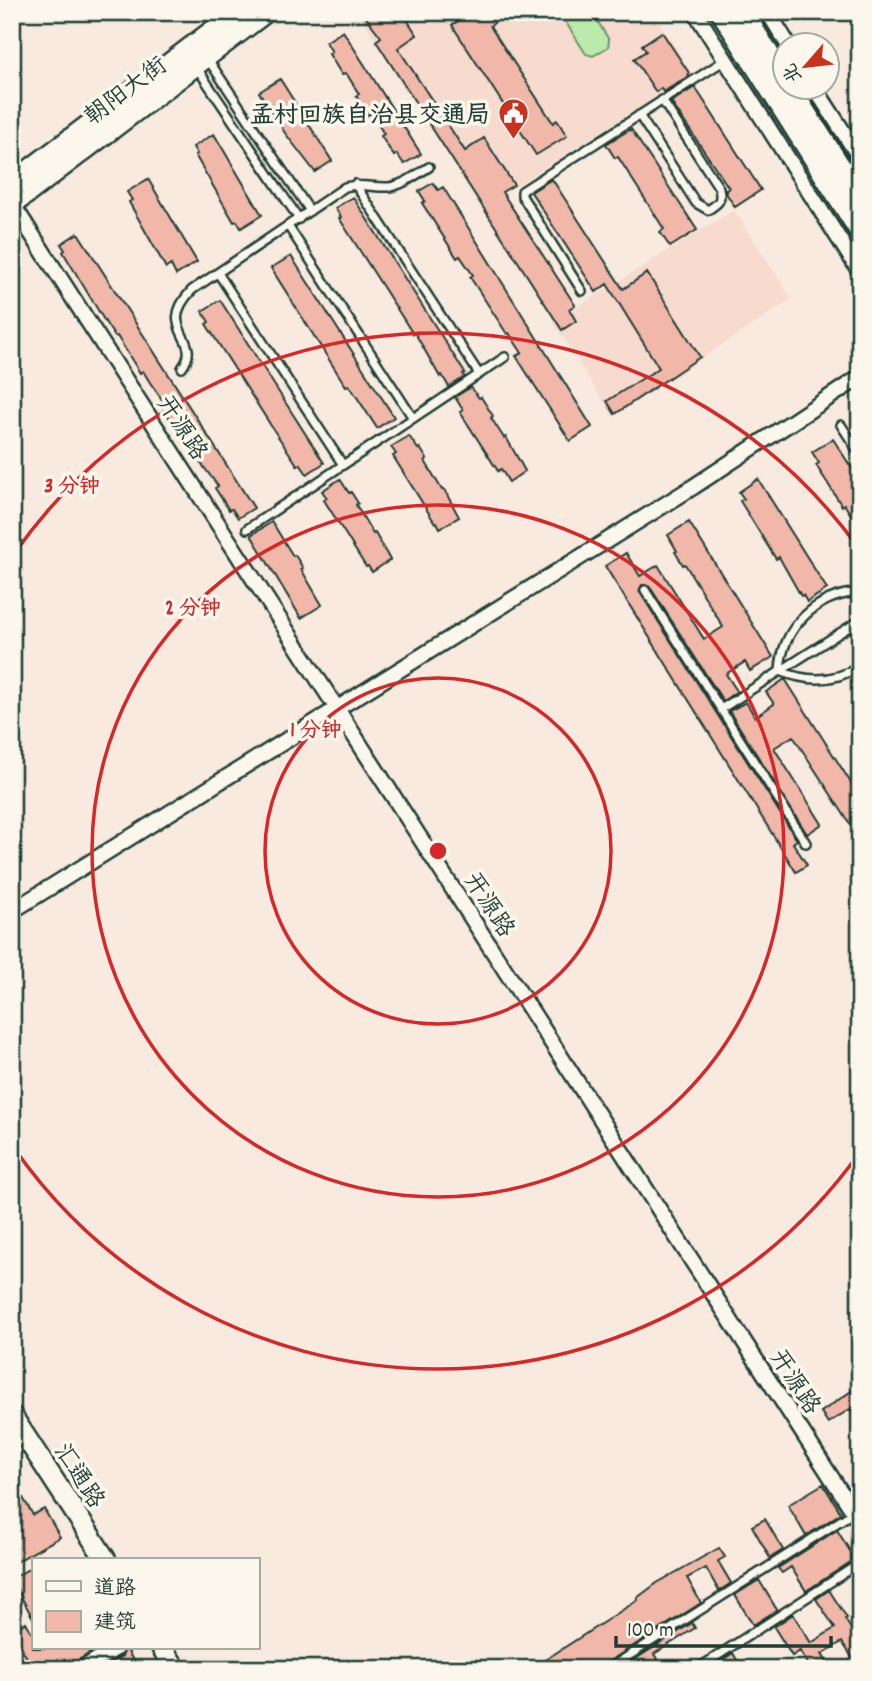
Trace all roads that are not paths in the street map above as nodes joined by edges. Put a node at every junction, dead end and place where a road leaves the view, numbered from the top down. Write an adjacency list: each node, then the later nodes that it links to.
1 (237, 12): 17 (street, 朝阳大街)
2 (266, 12): 10 (street, 朝阳大街)
3 (695, 12): 9 (street)
4 (721, 12): 24 (street)
5 (743, 12): 8 (street)
6 (768, 12): 7 (street)
7 (780, 32)
8 (770, 54)
9 (725, 60): 11 (lane); 25 (street)
10 (202, 62): 20 (street, 朝阳大街); 21 (lane); 22 (lane)
11 (662, 100): 14 (lane); 14 (lane)
12 (799, 102): 19 (street)
13 (824, 102): 15 (street)
14 (639, 115): 27 (lane)
15 (860, 158)
16 (429, 166): 18 (lane)
17 (12, 183)
18 (355, 184): 21 (lane); 30 (lane)
19 (860, 197)
20 (13, 205): 42 (street, 开源路)
21 (310, 211): 22 (lane)
22 (299, 219): 23 (lane)
23 (288, 226): 26 (lane); 32 (lane)
24 (860, 232)
25 (860, 272)
26 (218, 273): 29 (lane); 35 (lane)
27 (582, 291)
28 (505, 357): 30 (lane)
29 (181, 368)
30 (479, 374): 32 (lane)
31 (860, 377): 42 (street)
32 (413, 418): 35 (lane)
33 (841, 425): 34 (lane)
34 (860, 454)
35 (343, 465): 36 (lane)
36 (247, 529)
37 (645, 590): 43 (lane)
38 (860, 592): 41 (lane)
39 (860, 621): 41 (lane)
40 (860, 666): 41 (lane)
41 (780, 671): 43 (lane)
42 (338, 709): 45 (street); 47 (street, 开源路)
43 (721, 709): 44 (lane)
44 (806, 843)
45 (12, 911)
46 (12, 1416): 48 (street, 汇通路)
47 (857, 1517): 54 (lane)
48 (105, 1558)
49 (860, 1563): 55 (lane)
50 (113, 1650): 52 (street)
51 (163, 1650): 53 (street)
52 (82, 1669)
53 (176, 1669)
54 (608, 1669)
55 (697, 1669)

